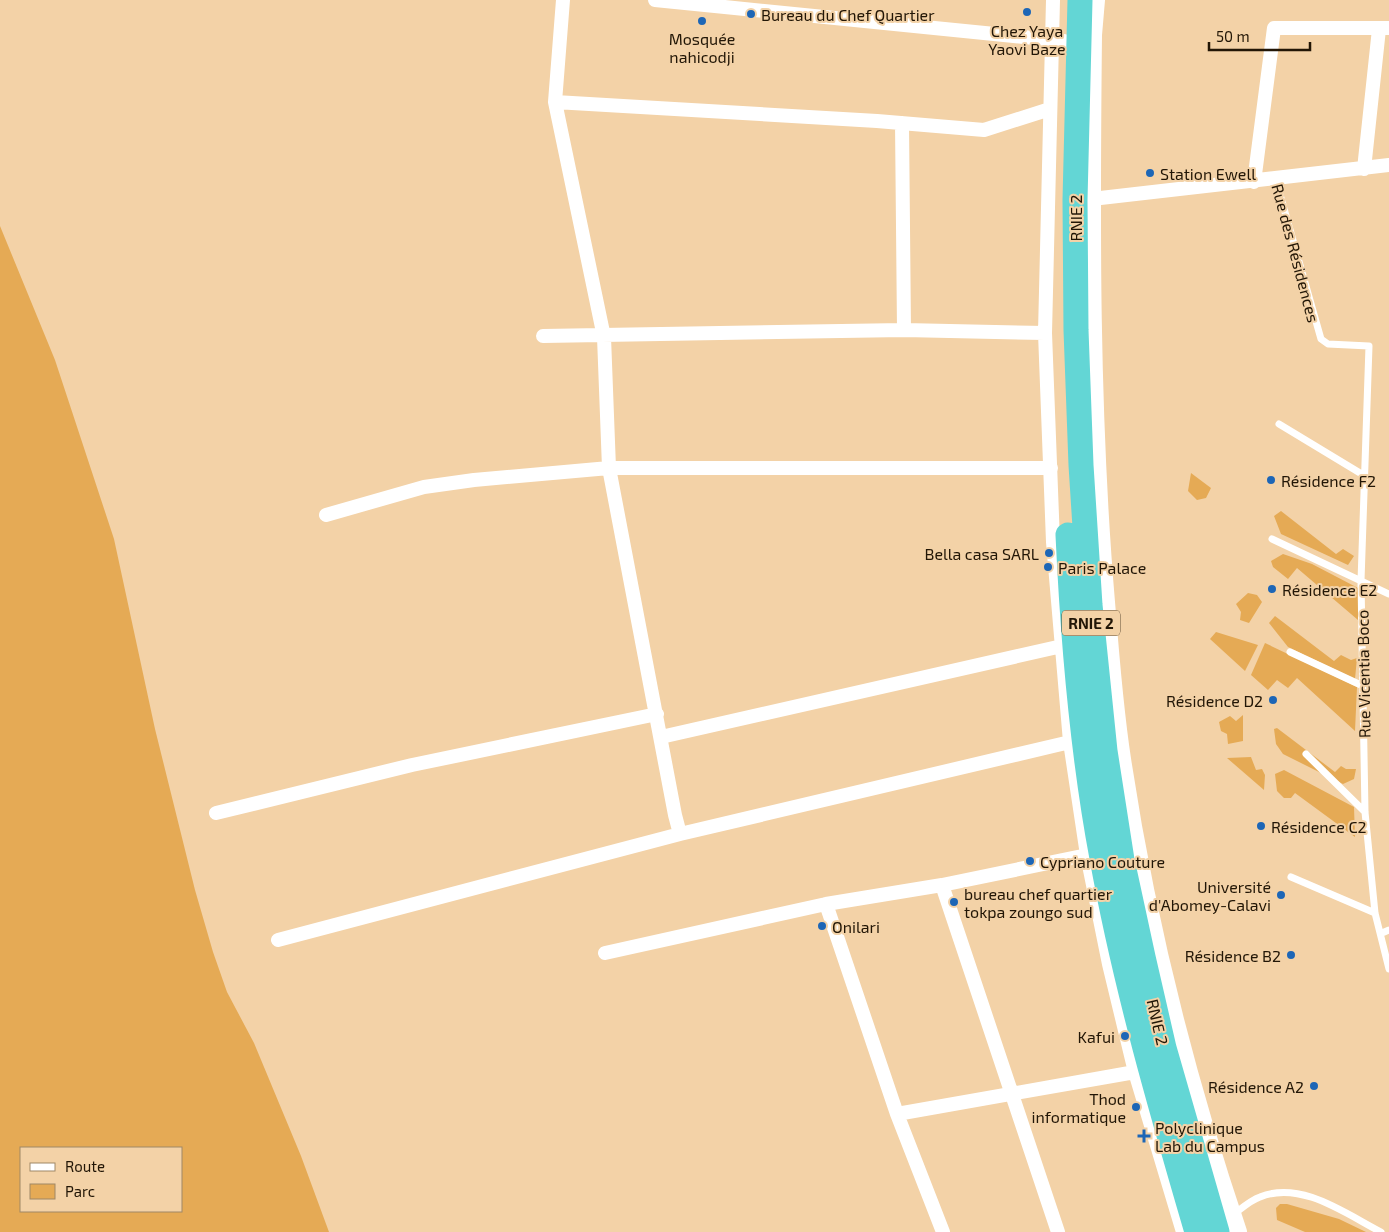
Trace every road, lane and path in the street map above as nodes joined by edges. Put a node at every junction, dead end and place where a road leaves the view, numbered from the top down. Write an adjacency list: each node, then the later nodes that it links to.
1 (563, 0): 9 (street)
2 (655, 0): 8 (street)
3 (1053, 0): 8 (street)
4 (1065, 0): 8 (highway, RNIE 2 / RNIE 2)
5 (1080, 0): 16 (highway, RNIE 2 / RNIE 2)
6 (1095, 0): 16 (street)
7 (1384, 28): 13 (street); 15 (street)
8 (1057, 41): 10 (street); 52 (highway, RNIE 2 / RNIE 2)
9 (555, 102): 11 (street); 20 (street)
10 (1050, 109): 11 (street); 18 (street)
11 (902, 123): 17 (street)
12 (1389, 165): 13 (street)
13 (1364, 169): 14 (street)
14 (1276, 177): 15 (street); 21 (lane, Rue des Résidences)
15 (1254, 182): 16 (street)
16 (1083, 200): 52 (highway, RNIE 2 / RNIE 2)
17 (904, 330): 18 (street); 20 (street)
18 (1045, 333): 24 (street)
19 (543, 336): 20 (street)
20 (604, 337): 23 (street)
21 (1369, 346): 25 (lane, Rue Vicentia Boco)
22 (1279, 424): 25 (lane)
23 (610, 468): 24 (street); 26 (street); 33 (street)
24 (1051, 468): 30 (street)
25 (1365, 476): 28 (lane, Rue Vicentia Boco)
26 (326, 515)
27 (1272, 539): 28 (lane)
28 (1361, 581): 29 (lane); 32 (lane, Rue Vicentia Boco)
29 (1389, 594)
30 (1062, 646): 34 (street); 35 (street)
31 (1290, 652): 32 (lane)
32 (1363, 686): 37 (lane, Rue Vicentia Boco)
33 (657, 714): 34 (street); 38 (street)
34 (661, 737): 39 (street)
35 (1070, 742): 39 (street); 40 (street)
36 (1306, 754): 37 (lane)
37 (1365, 812): 44 (lane, Rue Vicentia Boco)
38 (216, 814)
39 (680, 834): 46 (street)
40 (1087, 855): 42 (street); 49 (street)
41 (1291, 877): 44 (lane)
42 (942, 884): 43 (street); 50 (street)
43 (826, 904): 47 (street); 51 (street)
44 (1375, 913): 45 (lane, Rue Vicentia Boco)
45 (1385, 932): 48 (lane, Rue Vicentia Boco)
46 (278, 940)
47 (605, 953)
48 (1389, 968)
49 (1135, 1072): 50 (street); 55 (street)
50 (1013, 1094): 51 (street); 54 (street)
51 (897, 1114): 53 (street)
52 (1221, 1225): 56 (lane)
53 (943, 1232)
54 (1058, 1232)
55 (1183, 1232)
56 (1381, 1232)

